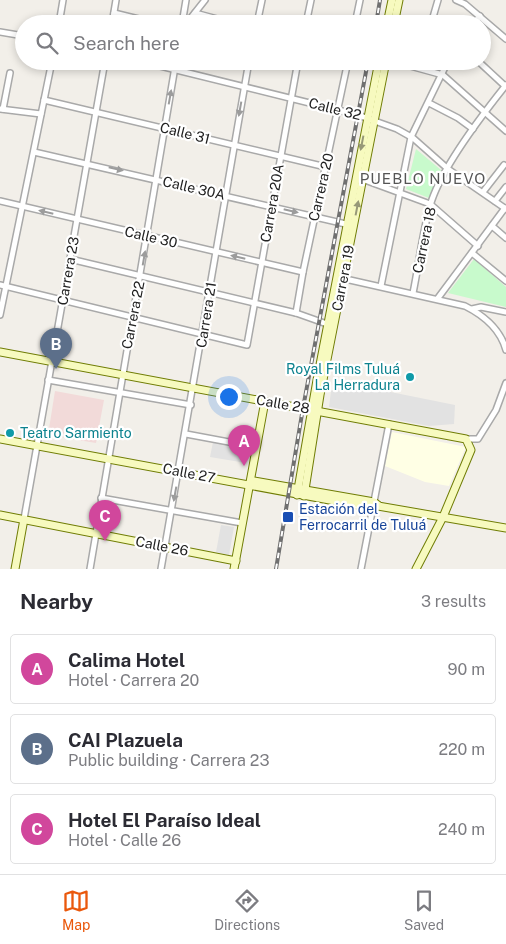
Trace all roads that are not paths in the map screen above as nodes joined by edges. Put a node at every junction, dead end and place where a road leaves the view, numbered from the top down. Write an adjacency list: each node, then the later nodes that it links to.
1 (63, 0): 14 (street)
2 (116, 0): 12 (street)
3 (186, 0): 16 (street)
4 (205, 0): 13 (street)
5 (262, 0): 18 (street)
6 (311, 0): 19 (street)
7 (360, 0): 20 (street)
8 (392, 0): 21 (main road)
9 (399, 0): 22 (main road)
10 (438, 0): 23 (street)
11 (456, 0): 24 (street)
12 (114, 13): 15 (street)
13 (195, 13): 17 (street)
14 (60, 15)
15 (122, 15)
16 (184, 15)
17 (202, 15)
18 (259, 15)
19 (308, 15)
20 (358, 15)
21 (389, 15)
22 (396, 15)
23 (434, 15)
24 (479, 15)
25 (491, 26): 28 (street)
26 (0, 32): 27 (street)
27 (15, 34)
28 (506, 39)
29 (50, 70): 45 (street)
30 (103, 70): 49 (street, Carrera 23)
31 (175, 70): 43 (street, Calle 32); 53 (street, Carrera 22, one-way to 31)
32 (247, 70): 43 (street, Carrera 21)
33 (296, 70): 44 (street, Carrera 20A)
34 (346, 70): 48 (street, Carrera 20)
35 (378, 70): 52 (main road, Carrera 19)
36 (384, 70): 52 (main road, Carrera 19)
37 (425, 70): 41 (street)
38 (445, 70): 41 (street)
39 (488, 70): 42 (street)
40 (10, 73): 47 (street)
41 (443, 75): 46 (street); 50 (street)
42 (506, 85): 50 (street, Carrera 18)
43 (244, 87): 44 (street, Calle 32); 57 (street, Carrera 21, one-way to 57)
44 (291, 98): 48 (street, Calle 32); 59 (street, Carrera 20A)
45 (44, 100): 49 (street, Calle 31); 51 (street)
46 (429, 103): 54 (street); 56 (street)
47 (2, 109): 51 (street)
48 (338, 110): 52 (street, Calle 32); 62 (street, Carrera 20)
49 (96, 112): 53 (street, Calle 31); 60 (street, Carrera 23)
50 (484, 112): 54 (street, Carrera 18); 55 (street)
51 (41, 114): 58 (street)
52 (371, 118): 56 (street, Calle 32); 65 (main road, Carrera 19); 78 (main road, Carrera 19, one-way to 78)
53 (165, 128): 57 (street, Calle 31); 64 (street, Carrera 22)
54 (473, 129): 63 (street, Carrera 18)
55 (506, 131)
56 (411, 137): 63 (street, Calle 32); 67 (street)
57 (234, 145): 59 (street, Calle 31); 69 (street, Carrera 21)
58 (34, 152): 60 (street, Calle 30A); 73 (street)
59 (281, 156): 62 (street, Calle 31); 74 (street, Carrera 20A)
60 (88, 162): 64 (street, Calle 30A, one-way to 64); 77 (street, Carrera 23)
61 (504, 165): 68 (street)
62 (326, 167): 76 (street, Carrera 20)
63 (448, 169): 68 (street, Calle 32); 72 (street, Carrera 18)
64 (157, 179): 69 (street, Calle 30A); 80 (street, Carrera 22)
65 (362, 179): 67 (street); 78 (main road, Carrera 19, one-way to 65)
66 (506, 187): 70 (street)
67 (400, 191): 72 (street); 92 (street)
68 (483, 192): 70 (street, Calle 32)
69 (225, 195): 74 (street, Calle 30A); 83 (street, Carrera 21)
70 (495, 200): 75 (street, Calle 32)
71 (1, 203): 73 (street, Calle 30)
72 (430, 204): 82 (street); 94 (street, Carrera 18)
73 (22, 206): 77 (street, Calle 30, one-way to 73); 91 (street)
74 (271, 206): 76 (street, Calle 30A, one-way to 76); 86 (street, Carrera 20A)
75 (506, 209): 79 (street)
76 (314, 216): 78 (street, Calle 30A); 87 (street, Carrera 20)
77 (77, 220): 80 (street, Calle 30); 85 (street, Carrera 23)
78 (350, 225): 89 (main road, Carrera 19)
79 (492, 226): 81 (street); 82 (street)
80 (147, 236): 83 (street, Calle 30); 88 (street, Carrera 22, one-way to 80)
81 (506, 238)
82 (478, 246): 84 (street)
83 (216, 252): 86 (street, Calle 30, one-way to 83); 93 (street, Carrera 21)
84 (472, 253): 90 (street); 95 (street)
85 (70, 259): 88 (street); 96 (street, Carrera 23)
86 (262, 263): 87 (street, Calle 30); 97 (street, Carrera 20A)
87 (302, 272): 100 (street, Carrera 20)
88 (140, 275): 93 (street); 102 (street, Carrera 22)
89 (340, 278): 92 (street); 103 (main road, Carrera 19); 116 (main road, Carrera 19)
90 (506, 281)
91 (3, 285): 96 (street); 101 (street)
92 (381, 286): 94 (street)
93 (210, 292): 97 (street); 104 (street, Carrera 21)
94 (413, 293): 95 (street)
95 (438, 298): 98 (street)
96 (63, 300): 102 (street); 107 (street, Carrera 23)
97 (255, 303): 100 (street); 104 (street, Carrera 20A)
98 (471, 309): 99 (street); 105 (street)
99 (506, 312)
100 (296, 313): 103 (street)
101 (0, 315)
102 (132, 317): 104 (street); 108 (street, Carrera 22)
103 (327, 324): 116 (main road, Carrera 19)
104 (203, 334): 111 (street, Carrera 21)
105 (506, 350)
106 (0, 352): 107 (main road, Calle 28)
107 (51, 362): 108 (main road, Calle 28); 109 (street, Carrera 23)
108 (122, 374): 111 (main road, Calle 28); 112 (street, Carrera 22)
109 (48, 380): 112 (street); 122 (street, Carrera 23)
110 (506, 382): 117 (street)
111 (194, 388): 114 (main road, Calle 28); 115 (street, Carrera 21)
112 (119, 392): 115 (street); 124 (street, Carrera 22)
113 (506, 397): 117 (street)
114 (265, 401): 116 (main road, Calle 28); 123 (main road)
115 (191, 405): 119 (street, Carrera 21)
116 (315, 410): 118 (main road, Calle 28); 127 (main road, Carrera 19)
117 (496, 410): 121 (street)
118 (389, 424): 121 (main road, Calle 28); 129 (street)
119 (186, 434): 123 (street); 125 (street, Carrera 21)
120 (0, 439): 122 (main road, Calle 27)
121 (466, 439): 132 (main road)
122 (36, 446): 124 (main road, Calle 27); 133 (street, Carrera 23)
123 (256, 447): 126 (main road)
124 (108, 458): 125 (main road, Calle 27); 128 (street, Carrera 22)
125 (179, 471): 126 (main road, Calle 27); 130 (street, Carrera 21, one-way to 130)
126 (249, 482): 127 (main road, Calle 27); 134 (main road)
127 (301, 493): 129 (main road, Calle 27)
128 (101, 498): 130 (street); 136 (street, Carrera 22)
129 (375, 505): 132 (main road, Calle 27); 143 (street)
130 (172, 510): 134 (street); 137 (street, Carrera 21)
131 (0, 515): 133 (main road, Calle 26)
132 (443, 517): 135 (main road, Calle 27); 144 (main road)
133 (24, 519): 136 (main road, Calle 26); 139 (main road, Carrera 23)
134 (242, 523): 138 (main road)
135 (506, 528)
136 (95, 532): 137 (main road, Calle 26); 140 (street, Carrera 22)
137 (165, 547): 138 (main road, Calle 26); 141 (street, Carrera 21)
138 (236, 560): 142 (main road)
139 (15, 569)
140 (90, 569)
141 (161, 569)
142 (234, 569)
143 (361, 569)
144 (416, 569)

